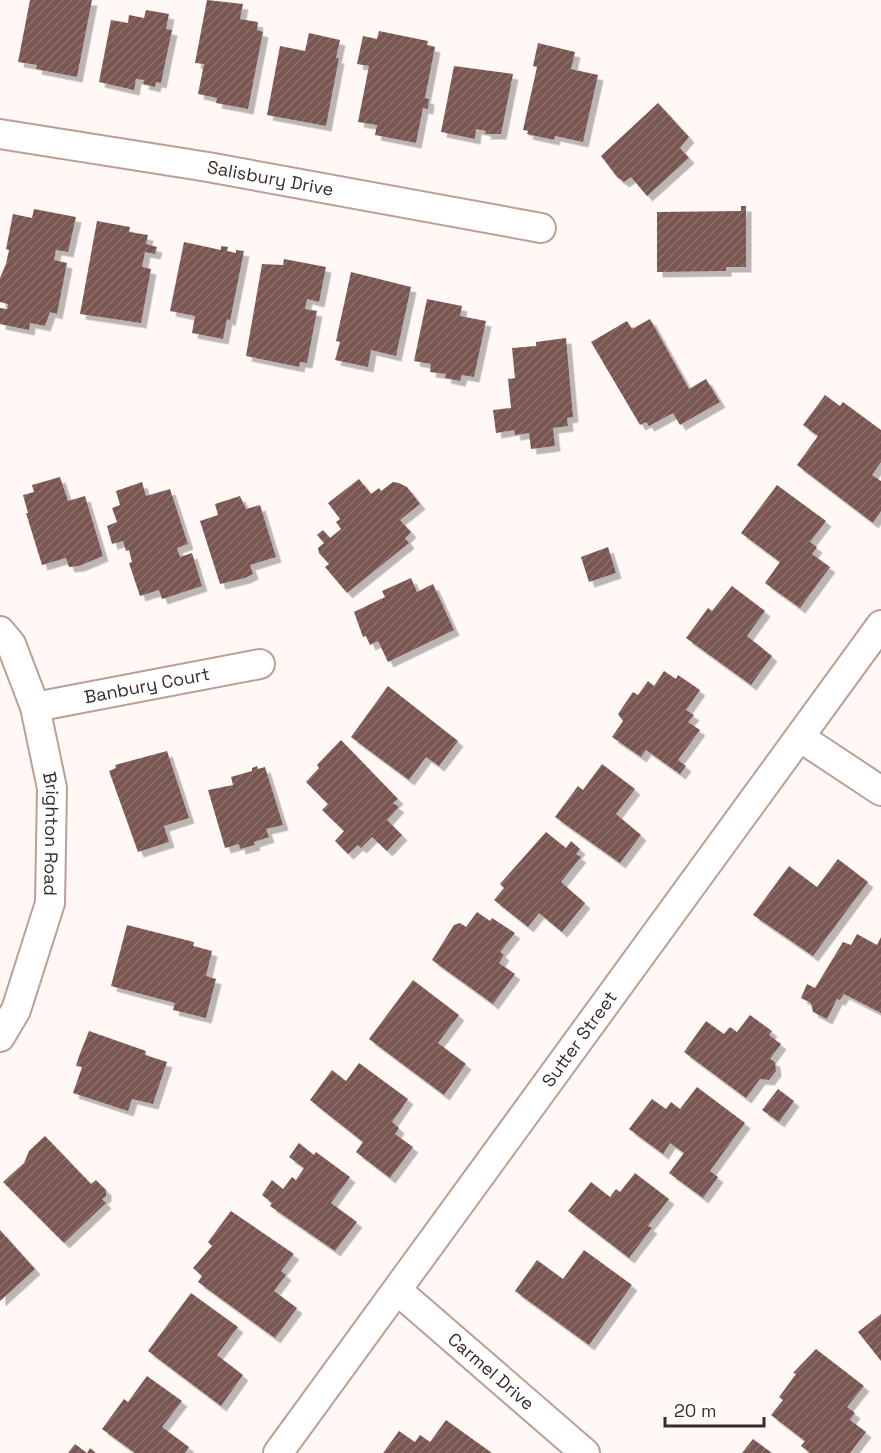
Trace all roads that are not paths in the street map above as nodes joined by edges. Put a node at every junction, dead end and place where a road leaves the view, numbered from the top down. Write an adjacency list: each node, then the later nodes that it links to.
1 (0, 134): 2 (street, Salisbury Drive)
2 (541, 228)
3 (881, 625): 7 (street, Sutter Street)
4 (0, 631): 6 (street, Brighton Road)
5 (260, 664): 6 (street, Banbury Court)
6 (35, 707): 9 (street, Brighton Road)
7 (801, 738): 8 (street); 10 (street, Sutter Street)
8 (881, 791)
9 (0, 1037)
10 (398, 1291): 11 (street, Sutter Street); 12 (street, Carmel Drive)
11 (278, 1453)
12 (585, 1453)

